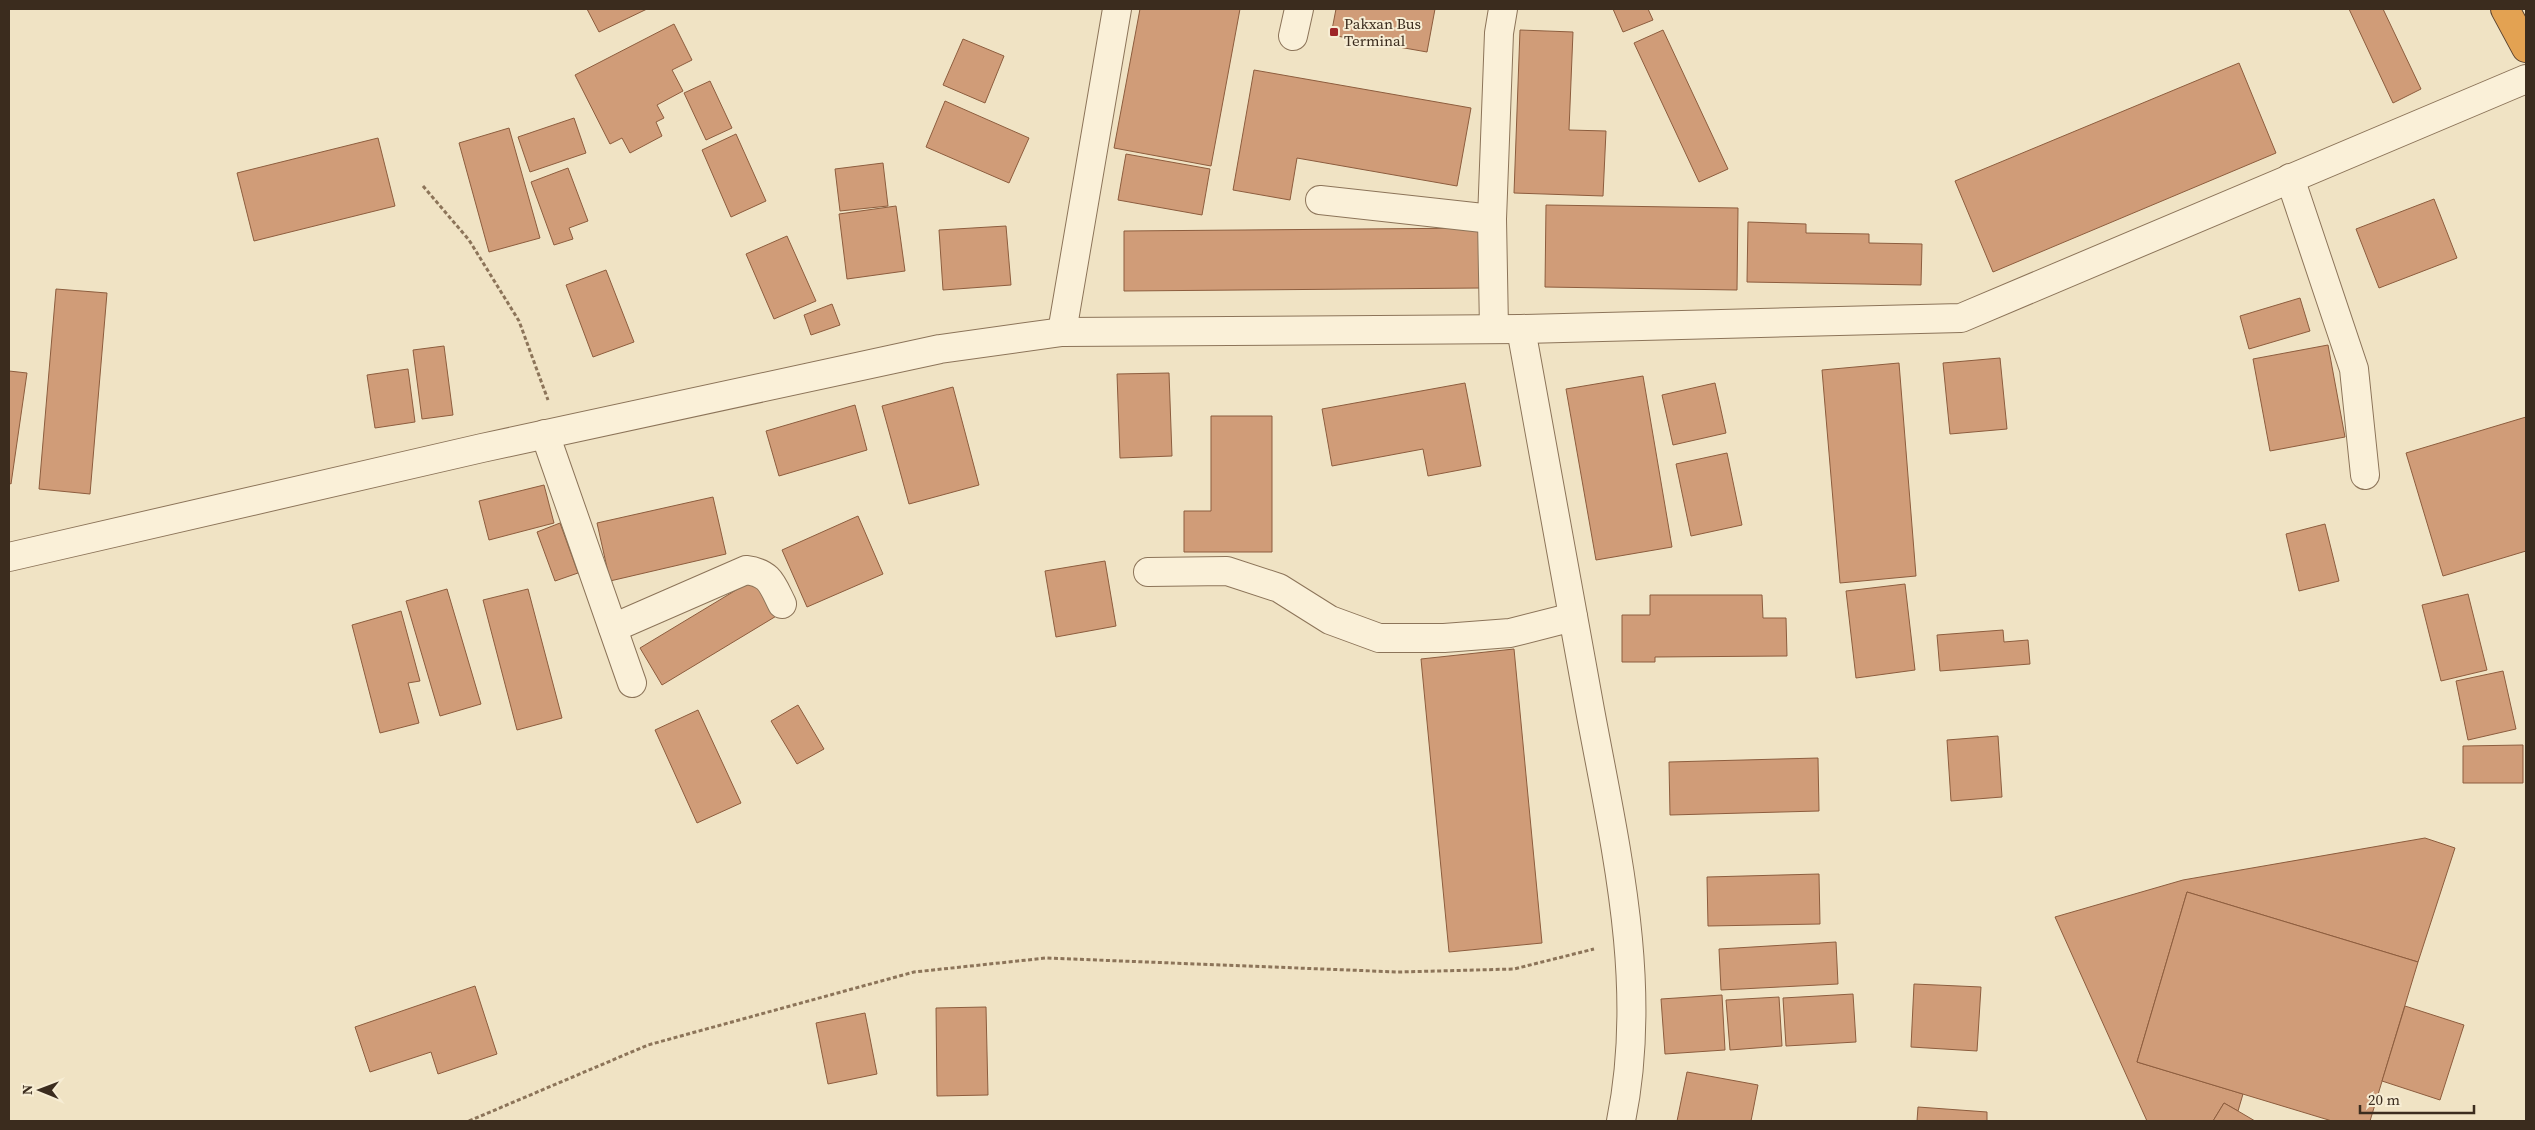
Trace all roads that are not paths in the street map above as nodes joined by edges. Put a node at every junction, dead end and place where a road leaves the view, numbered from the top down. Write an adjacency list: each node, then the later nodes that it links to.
1 (1117, 9): 12 (street)
2 (1299, 9): 5 (street)
3 (1503, 9): 10 (street)
4 (2505, 9): 6 (highway)
5 (1293, 36)
6 (2526, 48)
7 (2526, 79): 8 (street)
8 (2290, 178): 11 (street); 14 (street)
9 (1320, 200): 10 (street)
10 (1492, 219): 11 (street)
11 (1507, 329): 12 (street); 18 (street)
12 (1062, 332): 13 (street)
13 (552, 432): 15 (street); 19 (street)
14 (2365, 474)
15 (9, 557)
16 (1148, 572): 18 (street)
17 (782, 604): 19 (street)
18 (1573, 617): 21 (street)
19 (613, 628): 20 (street)
20 (632, 683)
21 (1620, 1121)

